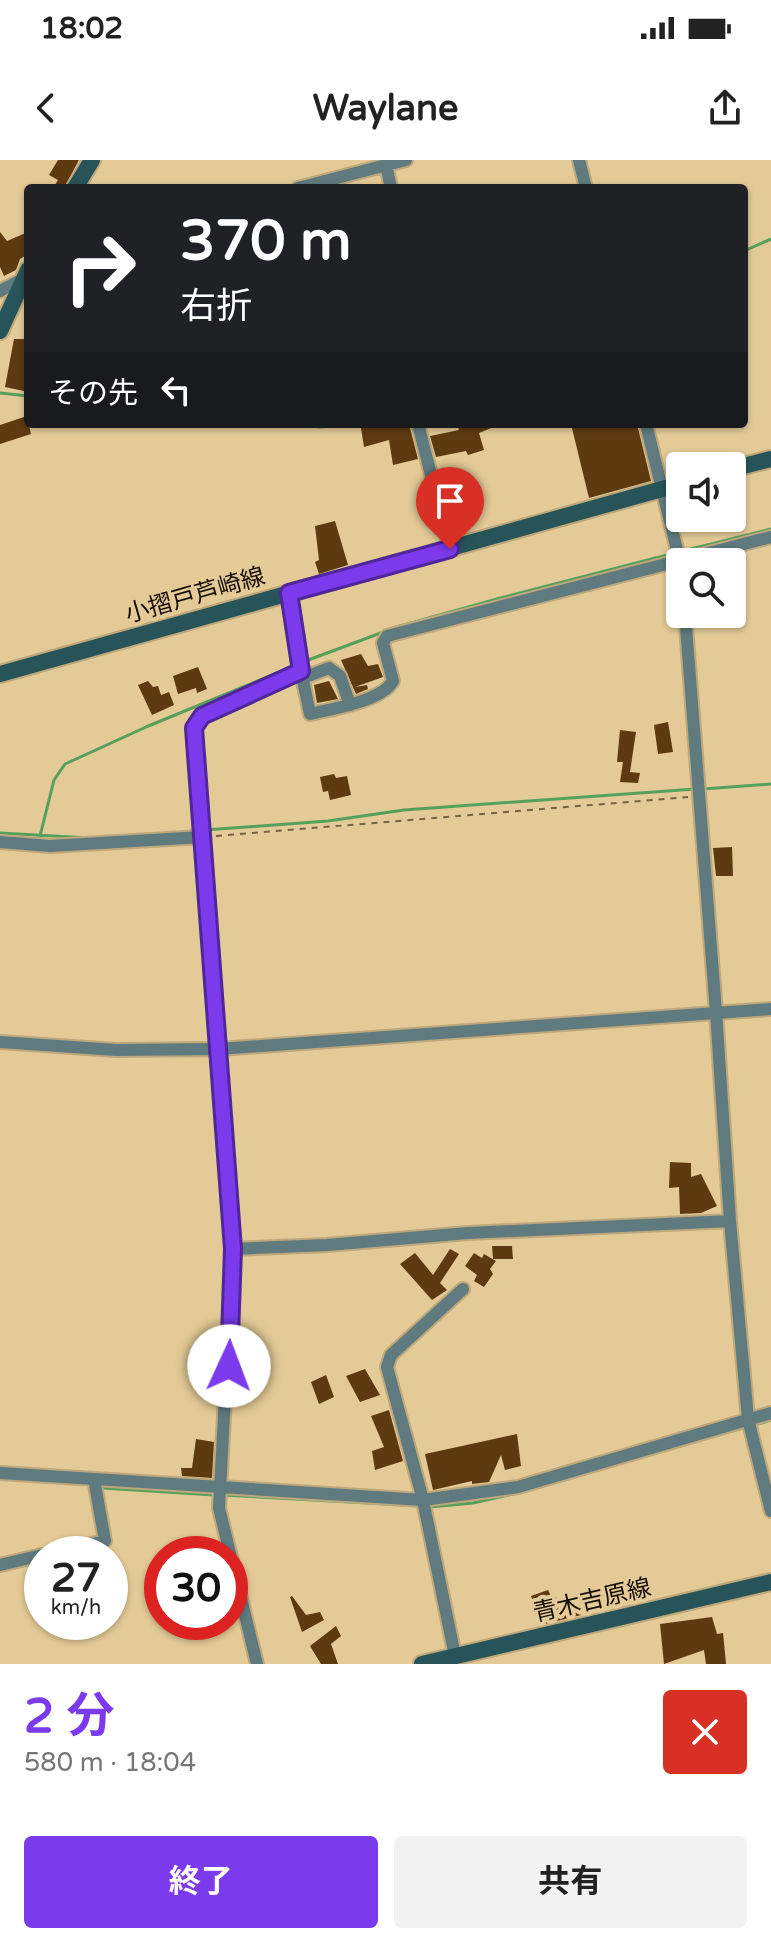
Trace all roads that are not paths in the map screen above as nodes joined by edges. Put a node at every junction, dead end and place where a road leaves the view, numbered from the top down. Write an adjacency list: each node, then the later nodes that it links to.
1 (92, 160): 5 (main road)
2 (406, 160): 4 (street)
3 (579, 160): 8 (street)
4 (386, 165): 6 (street); 7 (street)
5 (77, 184)
6 (313, 184)
7 (390, 184)
8 (585, 184)
9 (24, 277): 11 (street)
10 (24, 281): 12 (main road)
11 (0, 291)
12 (0, 331)
13 (419, 428): 22 (street)
14 (647, 428): 18 (street)
15 (771, 459): 16 (main road)
16 (746, 465)
17 (666, 487): 18 (main road, 小摺戸芦崎線)
18 (663, 488): 20 (street); 22 (main road, 小摺戸芦崎線)
19 (771, 537): 21 (street)
20 (677, 548)
21 (727, 548)
22 (450, 549): 24 (main road, 小摺戸芦崎線)
23 (666, 564): 28 (street)
24 (289, 593): 26 (main road, 小摺戸芦崎線); 27 (street)
25 (686, 628): 32 (street)
26 (0, 674)
27 (302, 674): 28 (street); 28 (street); 29 (street)
28 (350, 705)
29 (202, 837): 30 (street); 34 (street)
30 (0, 842)
31 (771, 1009): 32 (street)
32 (716, 1012): 34 (street); 35 (street)
33 (0, 1042): 34 (street)
34 (219, 1049): 36 (street)
35 (730, 1221): 36 (street); 39 (street)
36 (233, 1249): 42 (street)
37 (463, 1289): 43 (street)
38 (771, 1413): 39 (street)
39 (748, 1419): 43 (street); 44 (street)
40 (0, 1473): 41 (street)
41 (94, 1479): 42 (street); 45 (street)
42 (220, 1487): 43 (street); 50 (street)
43 (423, 1500): 49 (street)
44 (771, 1511)
45 (104, 1536)
46 (24, 1559): 47 (street)
47 (0, 1565)
48 (771, 1582): 49 (main road, 青木吉原線)
49 (455, 1656): 51 (main road, 青木吉原線)
50 (257, 1664)
51 (422, 1664)

